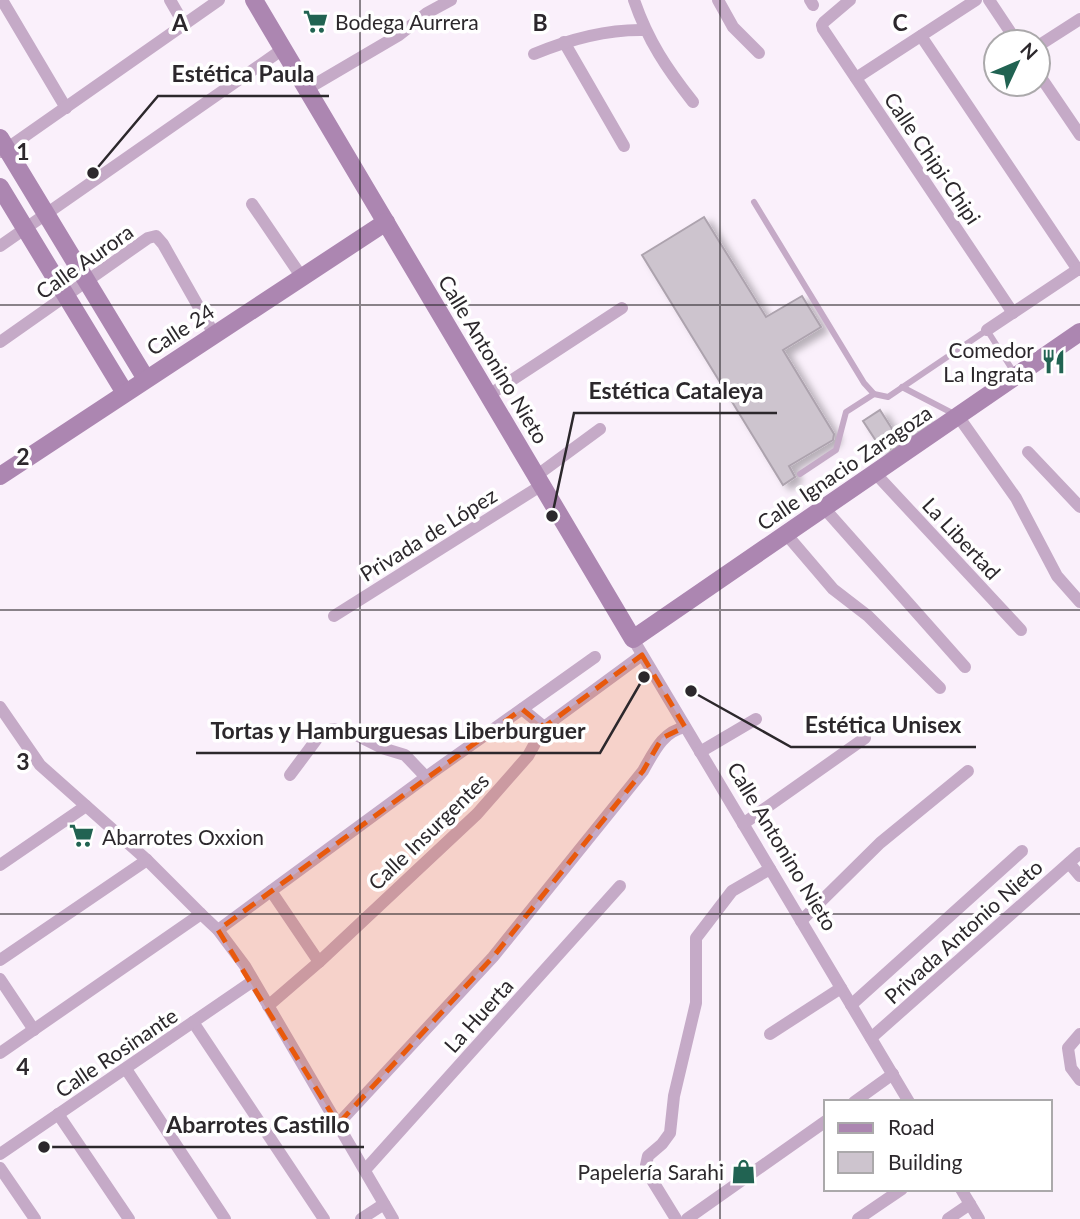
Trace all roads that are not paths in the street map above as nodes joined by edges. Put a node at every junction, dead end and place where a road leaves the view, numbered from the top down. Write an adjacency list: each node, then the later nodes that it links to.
1 (2, 0): 13 (street)
2 (170, 0): 14 (street)
3 (219, 0): 14 (street)
4 (254, 0): 20 (main road, Calle Antonino Nieto)
5 (451, 0): 24 (street)
6 (635, 0): 16 (street)
7 (718, 0): 21 (street)
8 (850, 0): 23 (street, Calle Chipi-Chipi)
9 (976, 0): 17 (street)
10 (989, 0): 15 (street)
11 (0, 17): 13 (street)
12 (1080, 19): 18 (street)
13 (18, 26): 27 (street)
14 (185, 26): 27 (street)
15 (1008, 28)
16 (645, 30): 19 (street); 26 (street)
17 (921, 36): 23 (street); 38 (street)
18 (1052, 37)
19 (564, 42): 22 (street); 29 (street)
20 (284, 49): 24 (main road, Calle Antonino Nieto); 34 (street)
21 (759, 53)
22 (534, 54)
23 (856, 78): 43 (street, Calle Chipi-Chipi)
24 (307, 89): 35 (main road, Calle Antonino Nieto)
25 (1052, 94): 28 (street)
26 (694, 102)
27 (66, 108): 30 (street)
28 (1080, 135)
29 (624, 146)
30 (2, 147): 34 (main road)
31 (0, 187): 36 (main road)
32 (754, 202): 52 (lane)
33 (252, 204): 39 (street)
34 (46, 214): 36 (street); 40 (main road)
35 (386, 222): 39 (main road, Calle 24); 53 (main road, Calle Antonino Nieto)
36 (25, 229): 37 (street); 41 (main road)
37 (0, 246)
38 (1079, 269): 43 (street)
39 (301, 276): 46 (main road, Calle 24)
40 (88, 282): 41 (street, Calle Aurora); 46 (street, Calle Aurora); 49 (main road)
41 (66, 297): 47 (street, Calle Aurora); 51 (main road)
42 (622, 308): 53 (street)
43 (1013, 313): 44 (street)
44 (985, 332): 48 (lane); 50 (lane)
45 (1080, 332): 48 (main road, Calle Ignacio Zaragoza)
46 (214, 334): 49 (main road, Calle 24)
47 (0, 342)
48 (1016, 376): 54 (main road, Calle Ignacio Zaragoza)
49 (146, 379): 51 (main road, Calle 24)
50 (902, 387): 52 (lane); 54 (lane)
51 (125, 393): 59 (main road, Calle 24)
52 (874, 394): 58 (lane)
53 (489, 396): 60 (main road, Calle Antonino Nieto)
54 (958, 416): 57 (main road, Calle Ignacio Zaragoza); 64 (street)
55 (600, 429): 60 (street, Privada de López)
56 (1028, 452): 61 (street)
57 (875, 473): 62 (main road, Calle Ignacio Zaragoza); 66 (street, La Libertad)
58 (800, 474)
59 (0, 477)
60 (539, 480): 65 (street, Privada de López); 67 (main road, Calle Antonino Nieto)
61 (1080, 507)
62 (824, 508): 63 (main road, Calle Ignacio Zaragoza); 69 (street)
63 (786, 534): 67 (main road, Calle Ignacio Zaragoza); 70 (street)
64 (1080, 603)
65 (334, 615)
66 (1021, 630)
67 (638, 647): 74 (street, Calle Insurgentes); 75 (street, Calle Antonino Nieto)
68 (595, 656): 72 (street)
69 (965, 667)
70 (940, 688)
71 (0, 707): 82 (street)
72 (522, 709): 74 (street); 80 (street)
73 (757, 719): 77 (street)
74 (544, 727): 97 (street, Calle Insurgentes)
75 (685, 727): 77 (street, Calle Antonino Nieto); 116 (street)
76 (865, 738): 83 (street)
77 (700, 752): 83 (street, Calle Antonino Nieto)
78 (968, 771): 94 (street)
79 (290, 775): 80 (street)
80 (426, 776): 92 (street)
81 (797, 779): 83 (street)
82 (86, 806): 86 (street); 88 (street)
83 (742, 821): 89 (street, Calle Antonino Nieto)
84 (1022, 850): 101 (street)
85 (1080, 853): 87 (street, Privada Antonio Nieto)
86 (147, 860): 93 (street); 96 (street)
87 (1069, 863): 90 (street); 107 (street, Privada Antonio Nieto)
88 (0, 865)
89 (770, 869): 94 (street, Calle Antonino Nieto); 130 (street)
90 (1080, 876)
91 (620, 886): 119 (street, La Huerta)
92 (271, 891): 95 (street); 97 (street)
93 (201, 914): 95 (street); 104 (street)
94 (801, 921): 100 (street, Calle Antonino Nieto)
95 (218, 930): 99 (street)
96 (0, 960)
97 (319, 962): 102 (street, Calle Insurgentes)
98 (0, 979): 104 (street)
99 (253, 981): 102 (street); 103 (street, Calle Rosinante)
100 (841, 988): 101 (street, Calle Antonino Nieto); 105 (street)
101 (851, 1005): 107 (street, Calle Antonino Nieto)
102 (268, 1006): 116 (street)
103 (194, 1022): 109 (street, Calle Rosinante); 127 (street)
104 (34, 1030): 108 (street)
105 (770, 1034)
106 (1080, 1034): 111 (street)
107 (871, 1038): 110 (street, Calle Antonino Nieto)
108 (0, 1053)
109 (126, 1069): 114 (street, Calle Rosinante); 126 (street)
110 (893, 1074): 112 (street); 113 (street, Calle Antonino Nieto)
111 (1080, 1080)
112 (857, 1100)
113 (908, 1100)
114 (58, 1114): 117 (street, Calle Rosinante); 125 (street)
115 (824, 1122): 131 (street)
116 (338, 1125): 119 (street)
117 (0, 1154)
118 (0, 1168): 124 (street)
119 (365, 1170): 122 (street)
120 (898, 1191): 132 (street)
121 (962, 1191): 123 (street)
122 (384, 1203): 128 (street); 129 (street)
123 (970, 1203): 133 (street); 134 (street)
124 (35, 1219)
125 (129, 1219)
126 (225, 1219)
127 (324, 1219)
128 (361, 1219)
129 (393, 1219)
130 (676, 1219)
131 (687, 1219)
132 (858, 1219)
133 (948, 1219)
134 (979, 1219)

